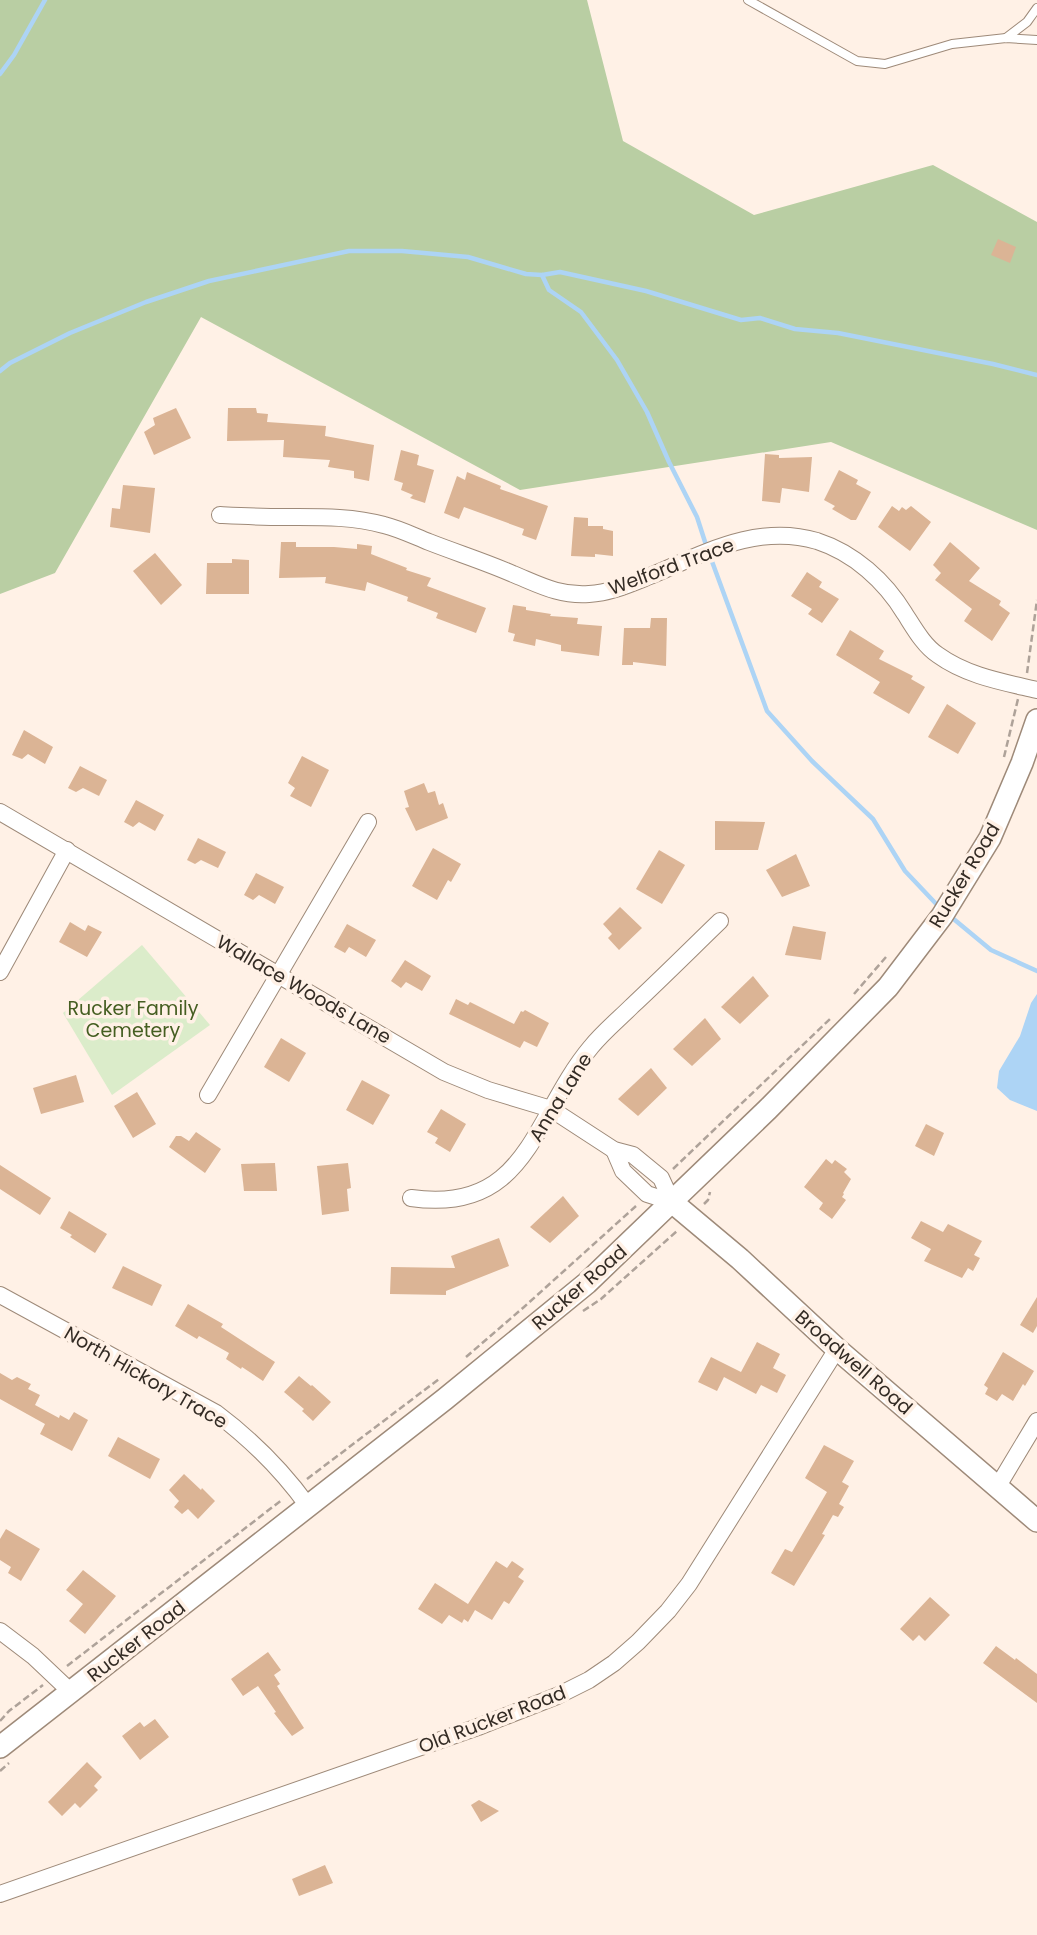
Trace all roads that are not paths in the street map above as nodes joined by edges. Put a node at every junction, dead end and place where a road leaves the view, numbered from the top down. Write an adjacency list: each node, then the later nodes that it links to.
1 (748, 0): 3 (lane)
2 (1037, 8): 3 (lane)
3 (1006, 38): 4 (lane)
4 (1037, 40)
5 (220, 516): 6 (street, Welford Trace)
6 (1030, 689)
7 (1037, 720): 18 (main road, Rucker Road)
8 (0, 812): 10 (street, Wallace Woods Lane)
9 (368, 822): 13 (street)
10 (67, 850): 12 (street); 13 (street, Wallace Woods Lane)
11 (720, 921): 15 (street, Anna Lane)
12 (0, 972)
13 (278, 975): 14 (street); 15 (street, Wallace Woods Lane)
14 (208, 1096)
15 (551, 1109): 16 (street, Wallace Woods Lane); 17 (street, Anna Lane)
16 (614, 1150): 18 (street, Wallace Woods Lane); 18 (street, Wallace Woods Lane)
17 (411, 1198)
18 (672, 1202): 20 (main road, Broadwell Road); 23 (main road, Rucker Road)
19 (0, 1295): 23 (street, North Hickory Trace)
20 (836, 1349): 22 (main road, Broadwell Road); 28 (street, Old Rucker Road)
21 (1037, 1421): 22 (street)
22 (998, 1486): 24 (main road, Broadwell Road)
23 (302, 1497): 26 (main road, Rucker Road)
24 (1037, 1521)
25 (0, 1630): 26 (street)
26 (71, 1692): 27 (main road, Rucker Road)
27 (0, 1747)
28 (0, 1894)

